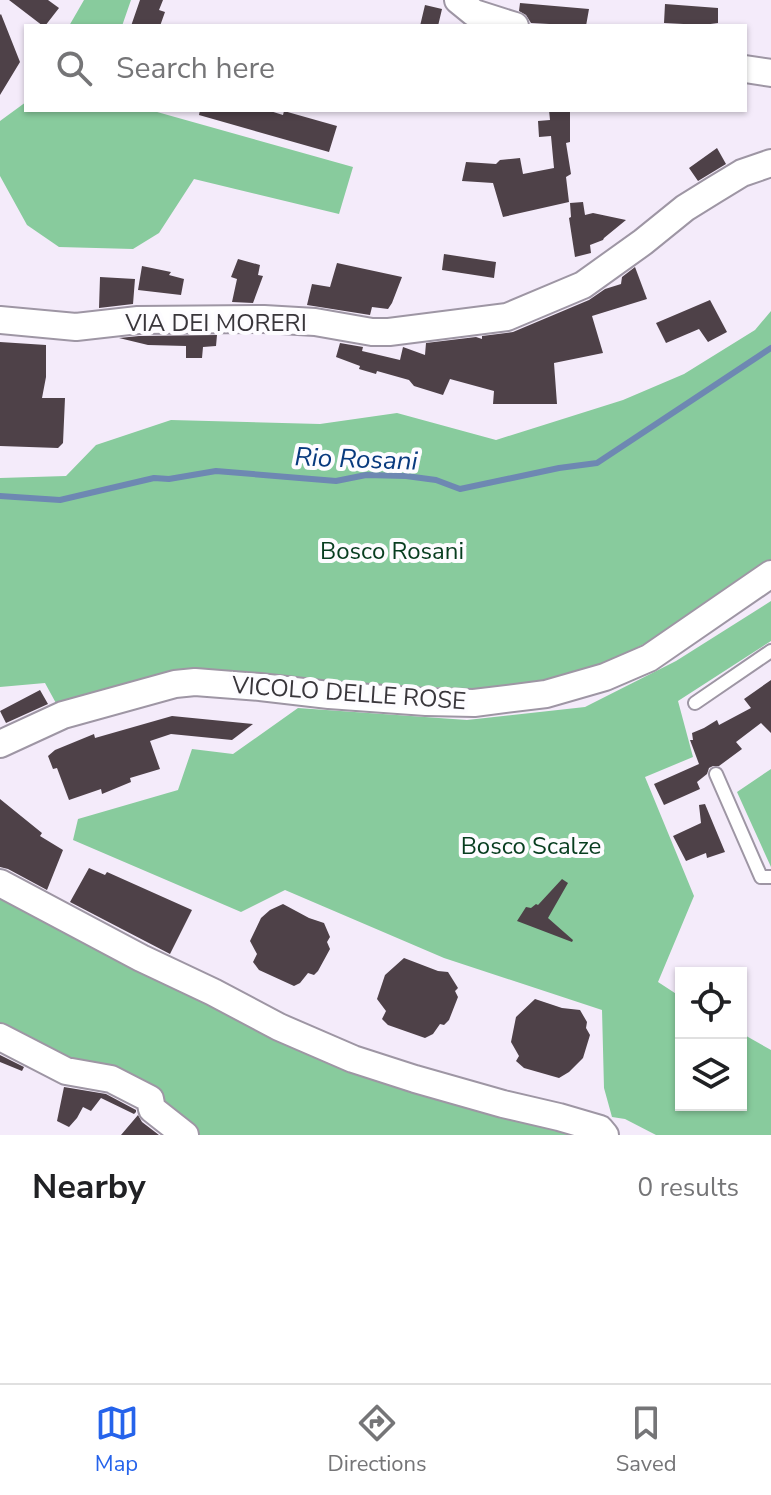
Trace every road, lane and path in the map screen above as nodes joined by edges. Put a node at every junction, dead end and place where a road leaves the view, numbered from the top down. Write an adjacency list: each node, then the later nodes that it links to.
1 (458, 0): 2 (street)
2 (509, 24)
3 (747, 69): 4 (street)
4 (771, 73)
5 (771, 163): 6 (street, VIA DEI MORERI)
6 (0, 320)
7 (771, 574): 10 (street, VICOLO DELLE ROSE)
8 (771, 651): 9 (lane)
9 (695, 703)
10 (0, 744)
11 (716, 774): 12 (lane)
12 (771, 877)
13 (0, 883): 16 (street)
14 (0, 1037): 15 (street)
15 (185, 1135)
16 (605, 1135)

